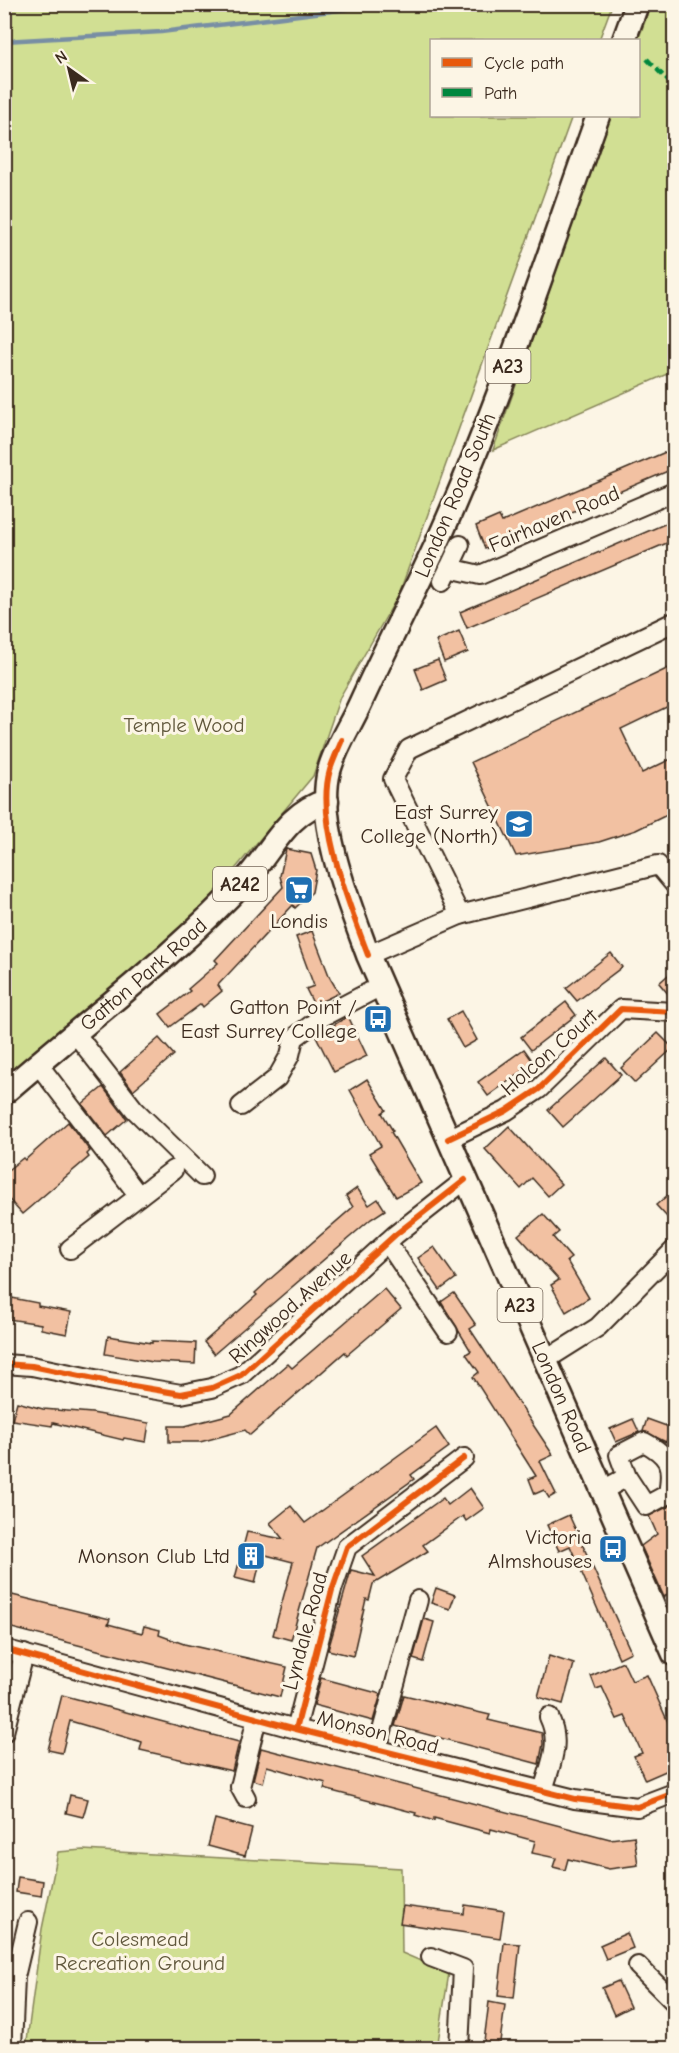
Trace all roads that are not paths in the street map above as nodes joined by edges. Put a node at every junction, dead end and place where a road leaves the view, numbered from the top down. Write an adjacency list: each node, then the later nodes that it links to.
1 (637, 4): 2 (main road)
2 (624, 39)
3 (598, 117): 7 (main road, London Road South / A23)
4 (675, 492): 5 (street, Fairhaven Road)
5 (460, 545)
6 (675, 622): 10 (street)
7 (327, 801): 11 (main road, London Road / A23); 14 (main road, Gatton Park Road / A242)
8 (666, 866): 9 (street); 10 (street)
9 (675, 884)
10 (460, 915): 11 (street)
11 (368, 955): 12 (main road, London Road / A23)
12 (381, 986): 17 (street); 18 (main road, London Road / A23)
13 (675, 1012): 18 (street, Holcon Court)
14 (75, 1033): 15 (main road, Gatton Park Road / A242); 20 (street)
15 (38, 1064): 16 (main road, Gatton Park Road / A242); 22 (street)
16 (4, 1093)
17 (241, 1106)
18 (448, 1139): 21 (main road, London Road / A23)
19 (173, 1170): 22 (street)
20 (202, 1176)
21 (465, 1180): 23 (street, Ringwood Avenue); 27 (main road, London Road / A23)
22 (139, 1196): 24 (street)
23 (387, 1242): 26 (street); 28 (street, Ringwood Avenue)
24 (70, 1249)
25 (675, 1250): 27 (street)
26 (448, 1332)
27 (544, 1361): 31 (main road, London Road / A23)
28 (4, 1364)
29 (464, 1458): 38 (street, Lyndale Road)
30 (627, 1477): 31 (street)
31 (603, 1490): 35 (main road, London Road / A23)
32 (418, 1600): 40 (street)
33 (4, 1649): 34 (street, Monson Road)
34 (24, 1654): 37 (street, Monson Road); 39 (street)
35 (675, 1654)
36 (549, 1717): 41 (street)
37 (257, 1718): 38 (street, Monson Road); 43 (street)
38 (296, 1729): 40 (street, Monson Road)
39 (4, 1732)
40 (377, 1749): 41 (street, Monson Road)
41 (543, 1791): 42 (street, Monson Road)
42 (675, 1792)
43 (246, 1798)
44 (28, 1922): 48 (street)
45 (431, 1957): 49 (street)
46 (638, 1966): 47 (street)
47 (675, 2002)
48 (12, 2049)
49 (459, 2049)

